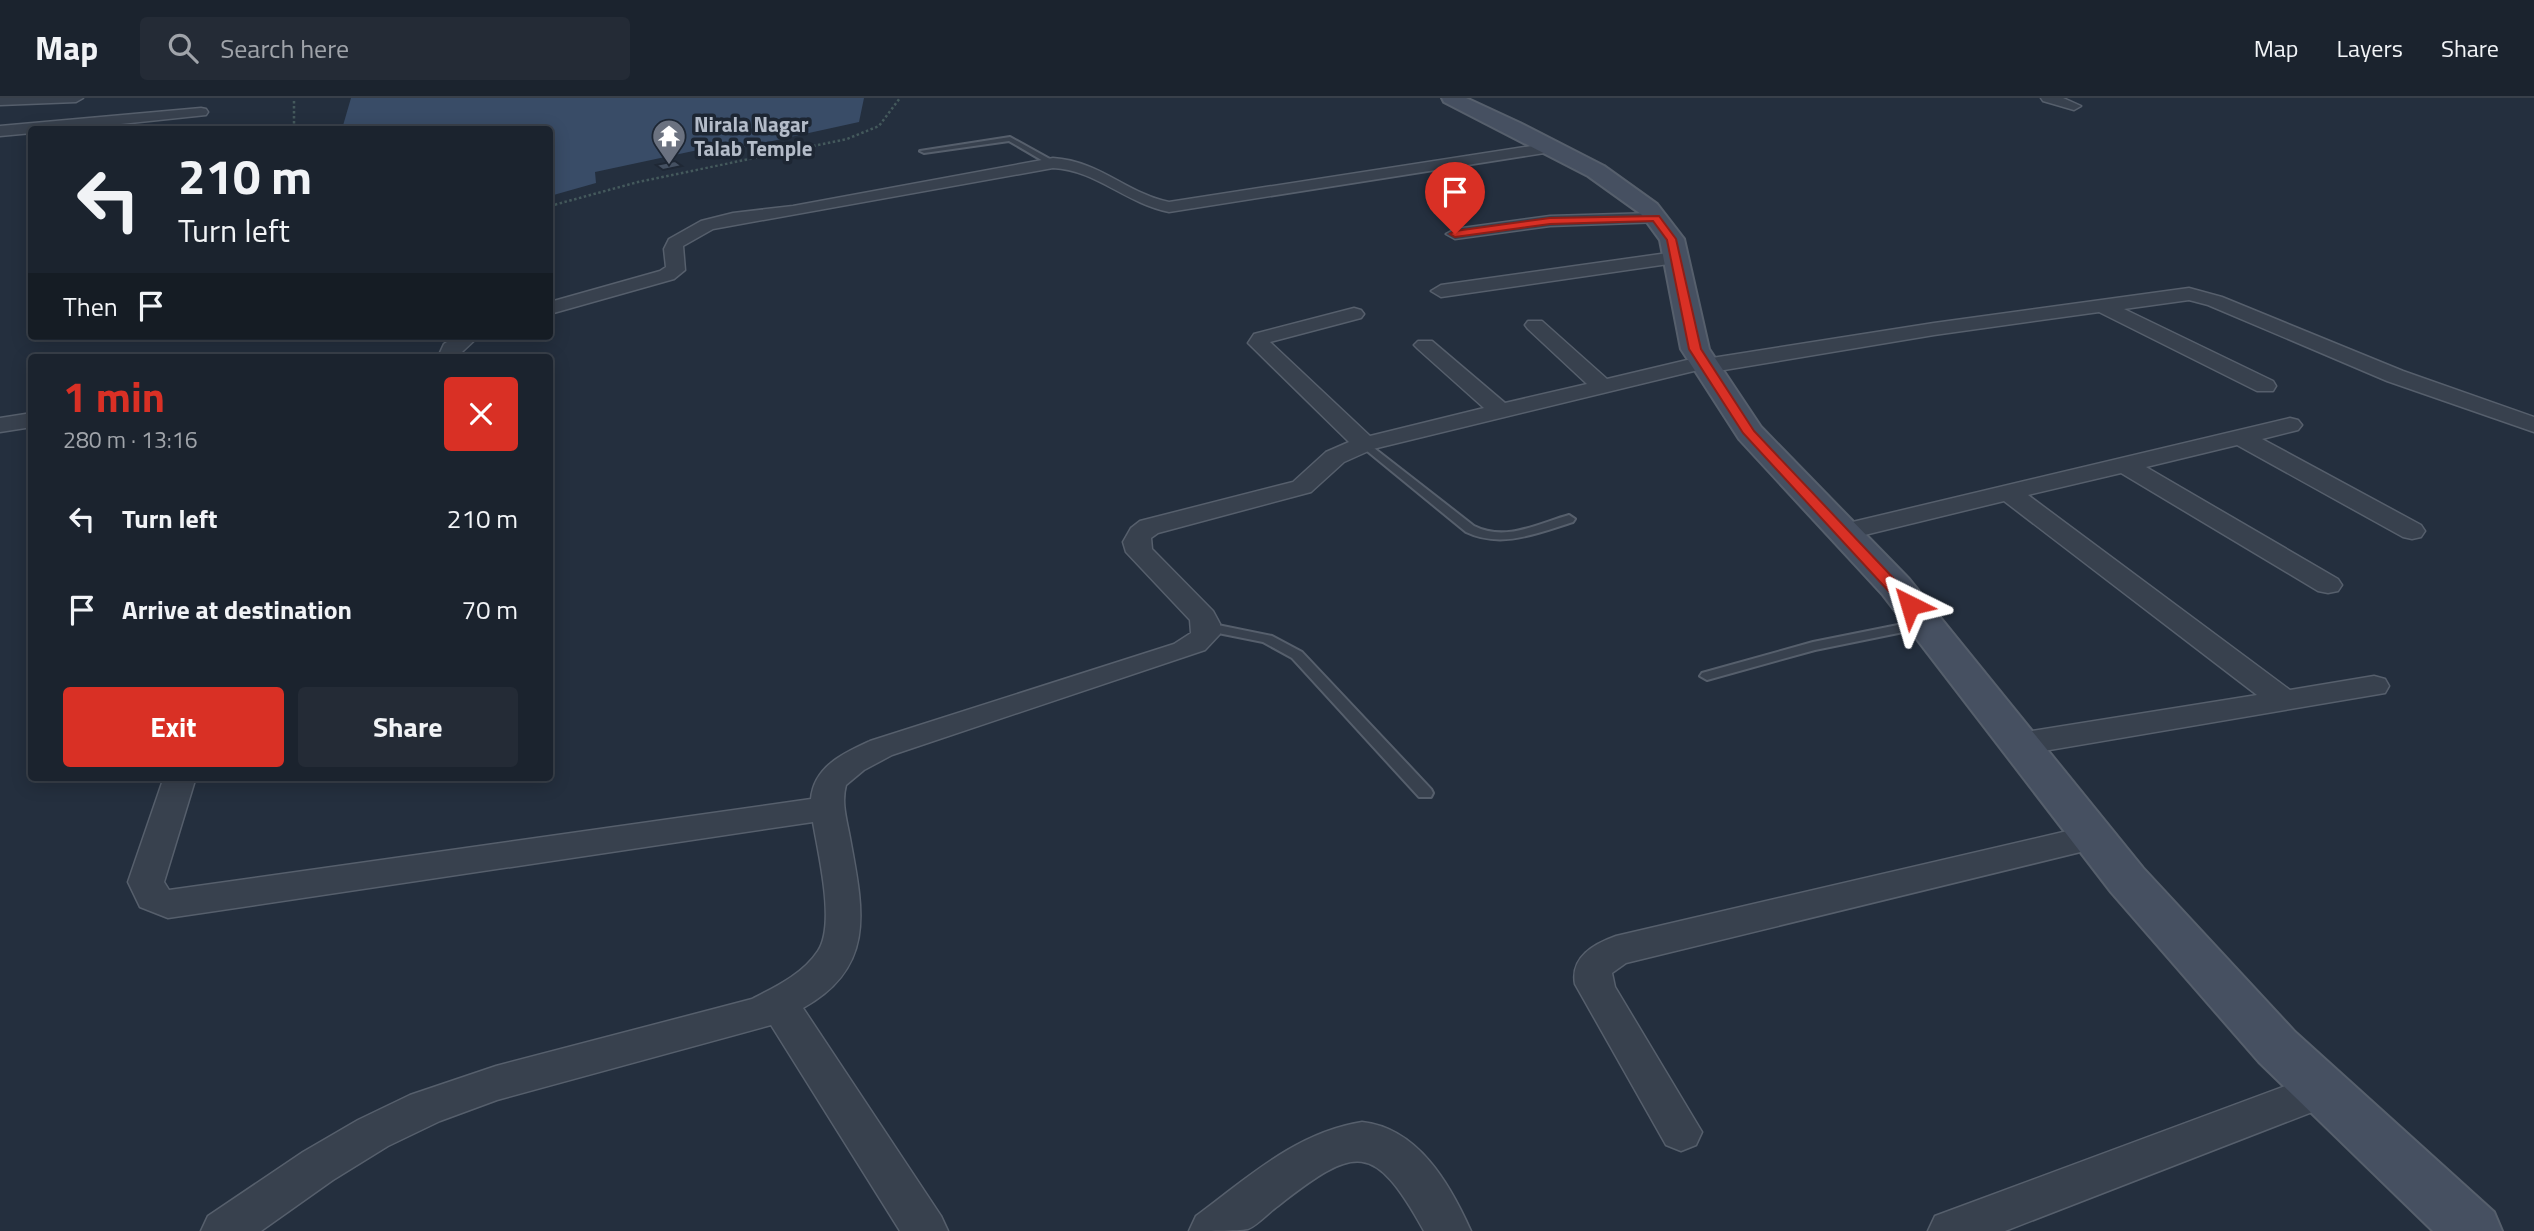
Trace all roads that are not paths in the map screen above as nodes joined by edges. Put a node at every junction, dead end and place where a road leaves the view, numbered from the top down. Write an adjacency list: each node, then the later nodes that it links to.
1 (76, 98): 4 (street)
2 (1451, 98): 10 (street)
3 (2048, 98): 5 (street)
4 (0, 101)
5 (2074, 106)
6 (201, 112): 7 (street)
7 (53, 126)
8 (28, 128): 9 (street)
9 (0, 131)
10 (1536, 140): 12 (street); 13 (street)
11 (924, 151): 12 (lane)
12 (1053, 163): 18 (street)
13 (1655, 218): 14 (street); 15 (street)
14 (1455, 234)
15 (1675, 258): 16 (street); 24 (street)
16 (1441, 291)
17 (2099, 305): 24 (street); 26 (street); 31 (street)
18 (553, 308)
19 (1354, 314): 33 (street)
20 (1535, 325): 25 (street)
21 (464, 340): 23 (street)
22 (1426, 345): 27 (street)
23 (450, 354)
24 (1705, 364): 25 (street); 38 (street)
25 (1602, 386): 27 (street)
26 (2265, 386)
27 (1500, 411): 33 (street)
28 (28, 421): 29 (street)
29 (0, 425)
30 (2290, 425): 32 (street)
31 (2534, 425)
32 (2241, 437): 34 (street); 37 (street)
33 (1365, 444): 36 (lane); 41 (street)
34 (2124, 465): 35 (street); 39 (street)
35 (2008, 492): 38 (street); 44 (street)
36 (1569, 519)
37 (2412, 531)
38 (1844, 532): 40 (street)
39 (2328, 585)
40 (1925, 623): 42 (lane); 45 (street)
41 (1208, 627): 47 (lane); 48 (street)
42 (1707, 676)
43 (2374, 686): 44 (street)
44 (2284, 701): 45 (street)
45 (2020, 744): 49 (street)
46 (179, 781): 48 (street)
47 (1425, 793)
48 (828, 808): 50 (street)
49 (2093, 837): 51 (street); 52 (street)
50 (779, 1004): 53 (street); 54 (street)
51 (2323, 1090): 57 (street); 58 (street)
52 (1681, 1132)
53 (240, 1225)
54 (925, 1231)
55 (1212, 1231): 56 (street)
56 (1448, 1231)
57 (1951, 1231)
58 (2473, 1231)

